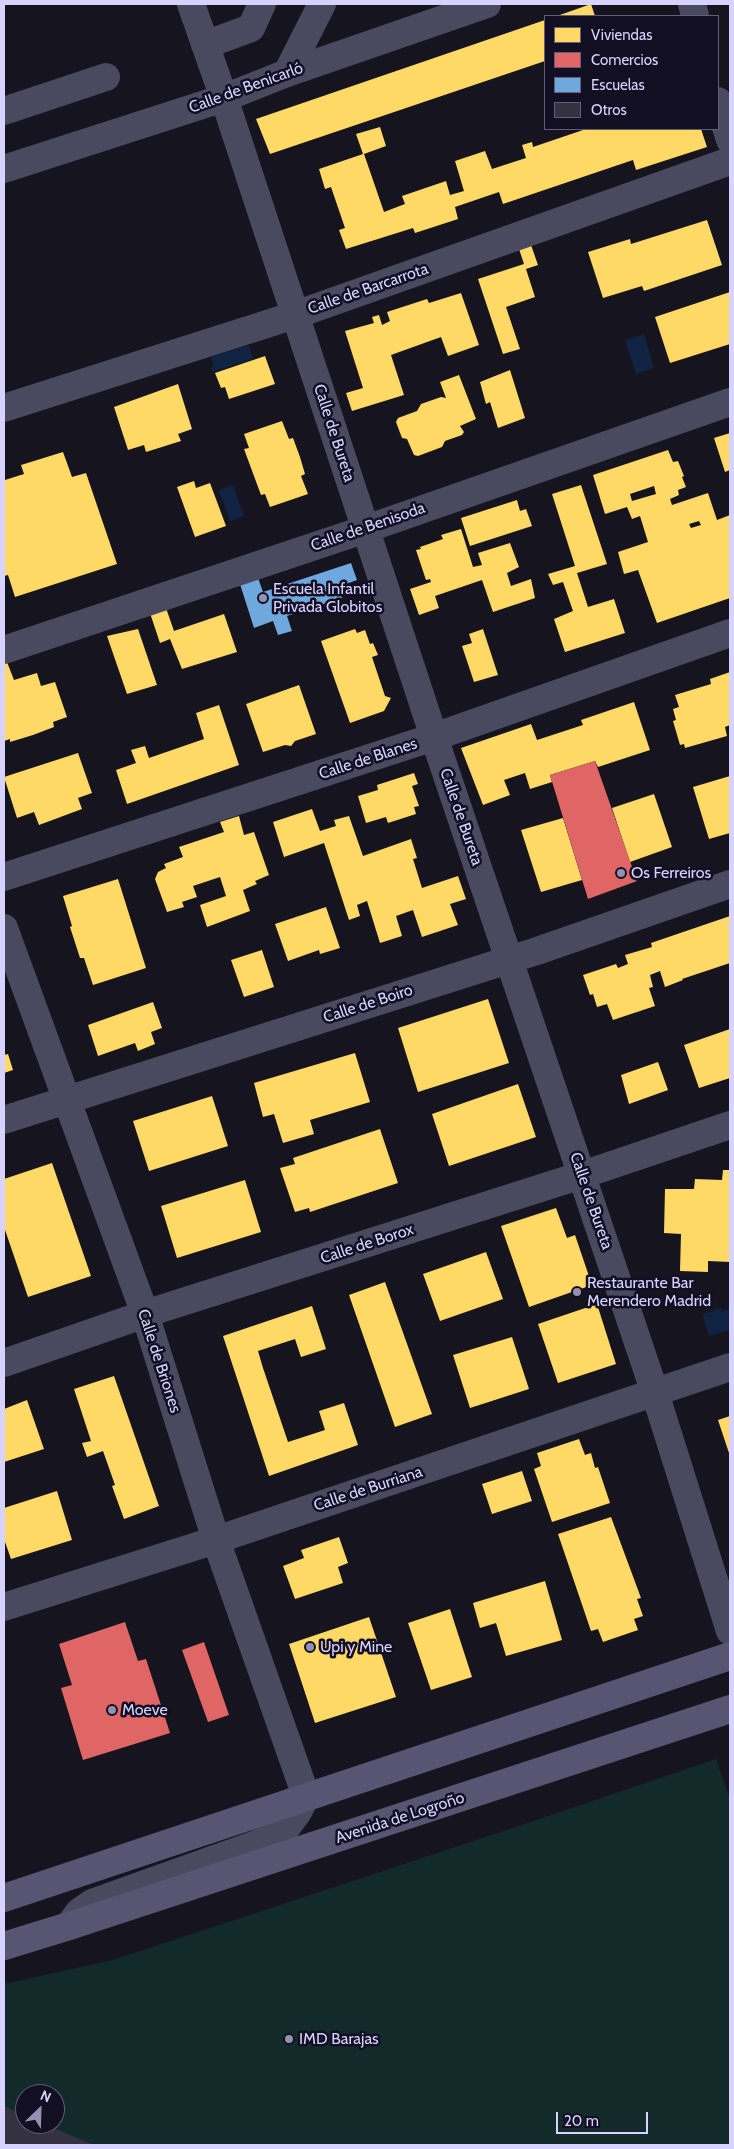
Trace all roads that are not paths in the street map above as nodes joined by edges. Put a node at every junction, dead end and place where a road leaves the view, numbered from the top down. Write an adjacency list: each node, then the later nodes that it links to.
1 (190, 4): 5 (street, Calle de Bureta)
2 (262, 4): 5 (street)
3 (322, 4): 6 (street)
4 (487, 4): 6 (street, Calle de Benicarló)
5 (205, 44): 8 (street, Calle de Bureta)
6 (287, 73): 8 (street, Calle de Benicarló)
7 (106, 77): 10 (street)
8 (224, 98): 13 (street, Calle de Benicarló); 14 (street, Calle de Bureta)
9 (719, 103): 11 (street)
10 (4, 111)
11 (730, 140)
12 (730, 161): 14 (street, Calle de Barcarrota)
13 (4, 169)
14 (295, 315): 16 (street, Calle de Barcarrota); 17 (street, Calle de Bureta)
15 (730, 402): 17 (street, Calle de Benisoda)
16 (4, 408)
17 (366, 528): 19 (street, Calle de Benisoda); 20 (street, Calle de Bureta)
18 (730, 633): 20 (street, Calle de Blanes)
19 (4, 650)
20 (434, 737): 21 (street, Calle de Blanes); 24 (street, Calle de Bureta)
21 (4, 878)
22 (730, 884): 24 (street, Calle de Boiro)
23 (4, 928): 25 (street, Calle de Briones)
24 (510, 958): 25 (street, Calle de Boiro); 28 (street, Calle de Bureta)
25 (68, 1099): 26 (street, Calle de Boiro); 29 (street, Calle de Briones)
26 (4, 1120)
27 (730, 1125): 28 (street, Calle de Borox)
28 (582, 1175): 29 (street, Calle de Borox); 32 (street, Calle de Bureta)
29 (144, 1314): 30 (street, Calle de Borox); 33 (street, Calle de Briones)
30 (4, 1363)
31 (730, 1367): 32 (street, Calle de Burriana)
32 (655, 1393): 33 (street, Calle de Burriana); 35 (street, Calle de Bureta)
33 (216, 1540): 34 (street, Calle de Burriana); 38 (street, Calle de Briones)
34 (4, 1607)
35 (730, 1631)
36 (730, 1656): 38 (main road)
37 (730, 1709): 40 (main road, Avenida de Logroño)
38 (306, 1796): 39 (main road); 40 (street)
39 (4, 1898)
40 (69, 1926): 41 (main road, Avenida de Logroño)
41 (4, 1946)

